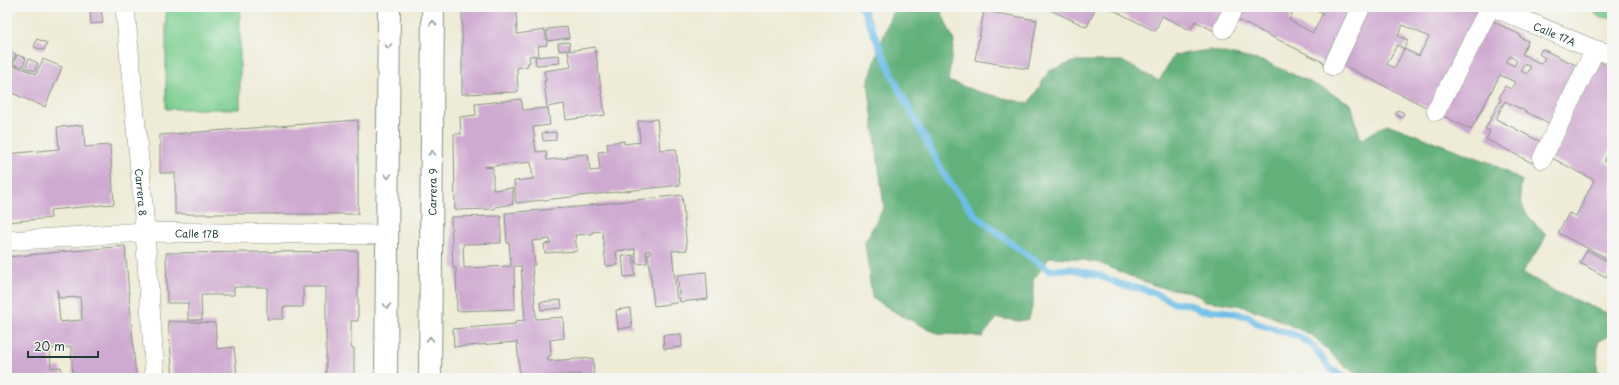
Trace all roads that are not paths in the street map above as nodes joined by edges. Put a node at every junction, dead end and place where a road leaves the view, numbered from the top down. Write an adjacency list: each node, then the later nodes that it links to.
1 (125, 7): 13 (street, Carrera 8)
2 (389, 7): 14 (highway, one-way to 14)
3 (433, 7): 18 (highway, Carrera 9, one-way to 3)
4 (1234, 7): 8 (street)
5 (1361, 7): 10 (street)
6 (1490, 7): 11 (street)
7 (1493, 7): 9 (street, Calle 17A)
8 (1224, 29)
9 (1604, 52): 12 (street)
10 (1333, 66)
11 (1436, 111)
12 (1542, 159)
13 (145, 232): 14 (street, Calle 17B); 15 (street, Calle 17B); 16 (street, Carrera 8)
14 (388, 235): 17 (highway, one-way to 17)
15 (7, 241)
16 (155, 378)
17 (386, 378)
18 (430, 378)

